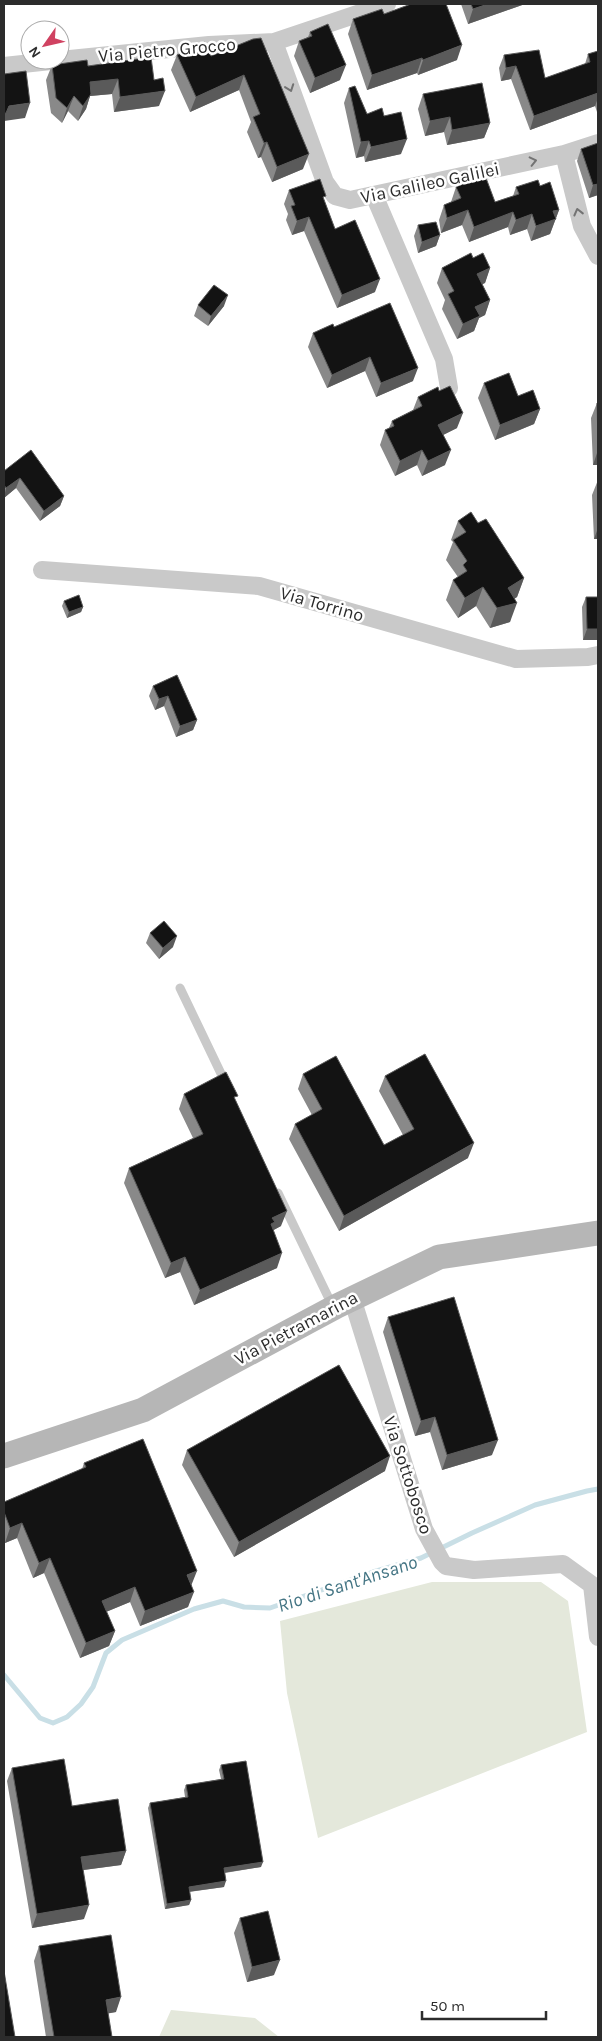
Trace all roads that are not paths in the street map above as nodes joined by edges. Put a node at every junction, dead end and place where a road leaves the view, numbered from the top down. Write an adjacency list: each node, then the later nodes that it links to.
1 (388, 4): 2 (street, Via Pietro Grocco)
2 (274, 42): 3 (street, Via Pietro Grocco); 8 (street, Via Galileo Galilei, one-way to 8)
3 (70, 59)
4 (20, 64): 5 (street, Via Pietro Grocco)
5 (4, 66)
6 (598, 143): 7 (street, Via Galileo Galilei)
7 (564, 154): 8 (street, Via Galileo Galilei, one-way to 7); 9 (street, one-way to 7)
8 (374, 195): 10 (street)
9 (598, 256)
10 (449, 388)
11 (42, 570): 12 (street, Via Torrino)
12 (598, 655)
13 (180, 988): 14 (lane)
14 (231, 1094)
15 (274, 1183): 17 (lane)
16 (598, 1233): 17 (main road, Via Pietramarina)
17 (343, 1303): 18 (main road, Via Pietramarina); 19 (street, Via Sottobosco)
18 (4, 1456)
19 (598, 1637)

